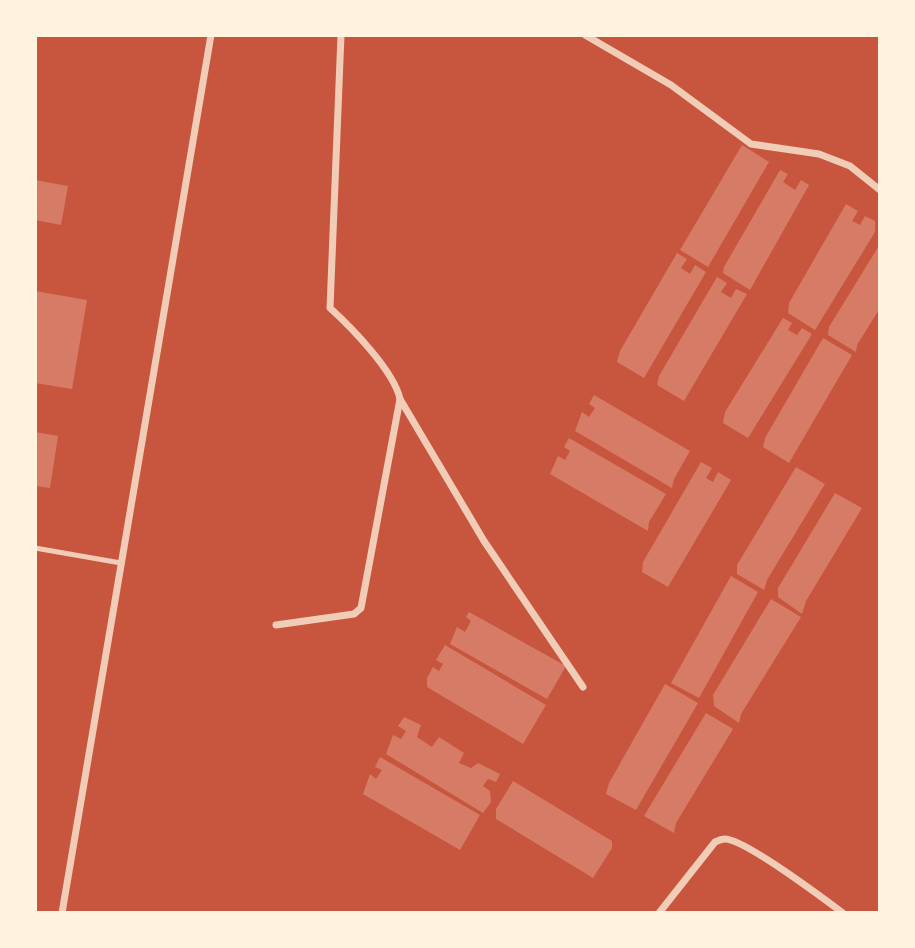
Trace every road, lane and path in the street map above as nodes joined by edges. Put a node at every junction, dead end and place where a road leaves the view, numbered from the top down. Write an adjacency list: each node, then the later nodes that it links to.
1 (211, 35): 7 (street)
2 (341, 35): 5 (street)
3 (585, 35): 4 (street)
4 (880, 190)
5 (400, 398): 8 (street); 9 (street)
6 (35, 548): 7 (lane)
7 (121, 563): 10 (street)
8 (276, 625)
9 (583, 687)
10 (62, 913)
11 (659, 913): 12 (street)
12 (843, 913)

